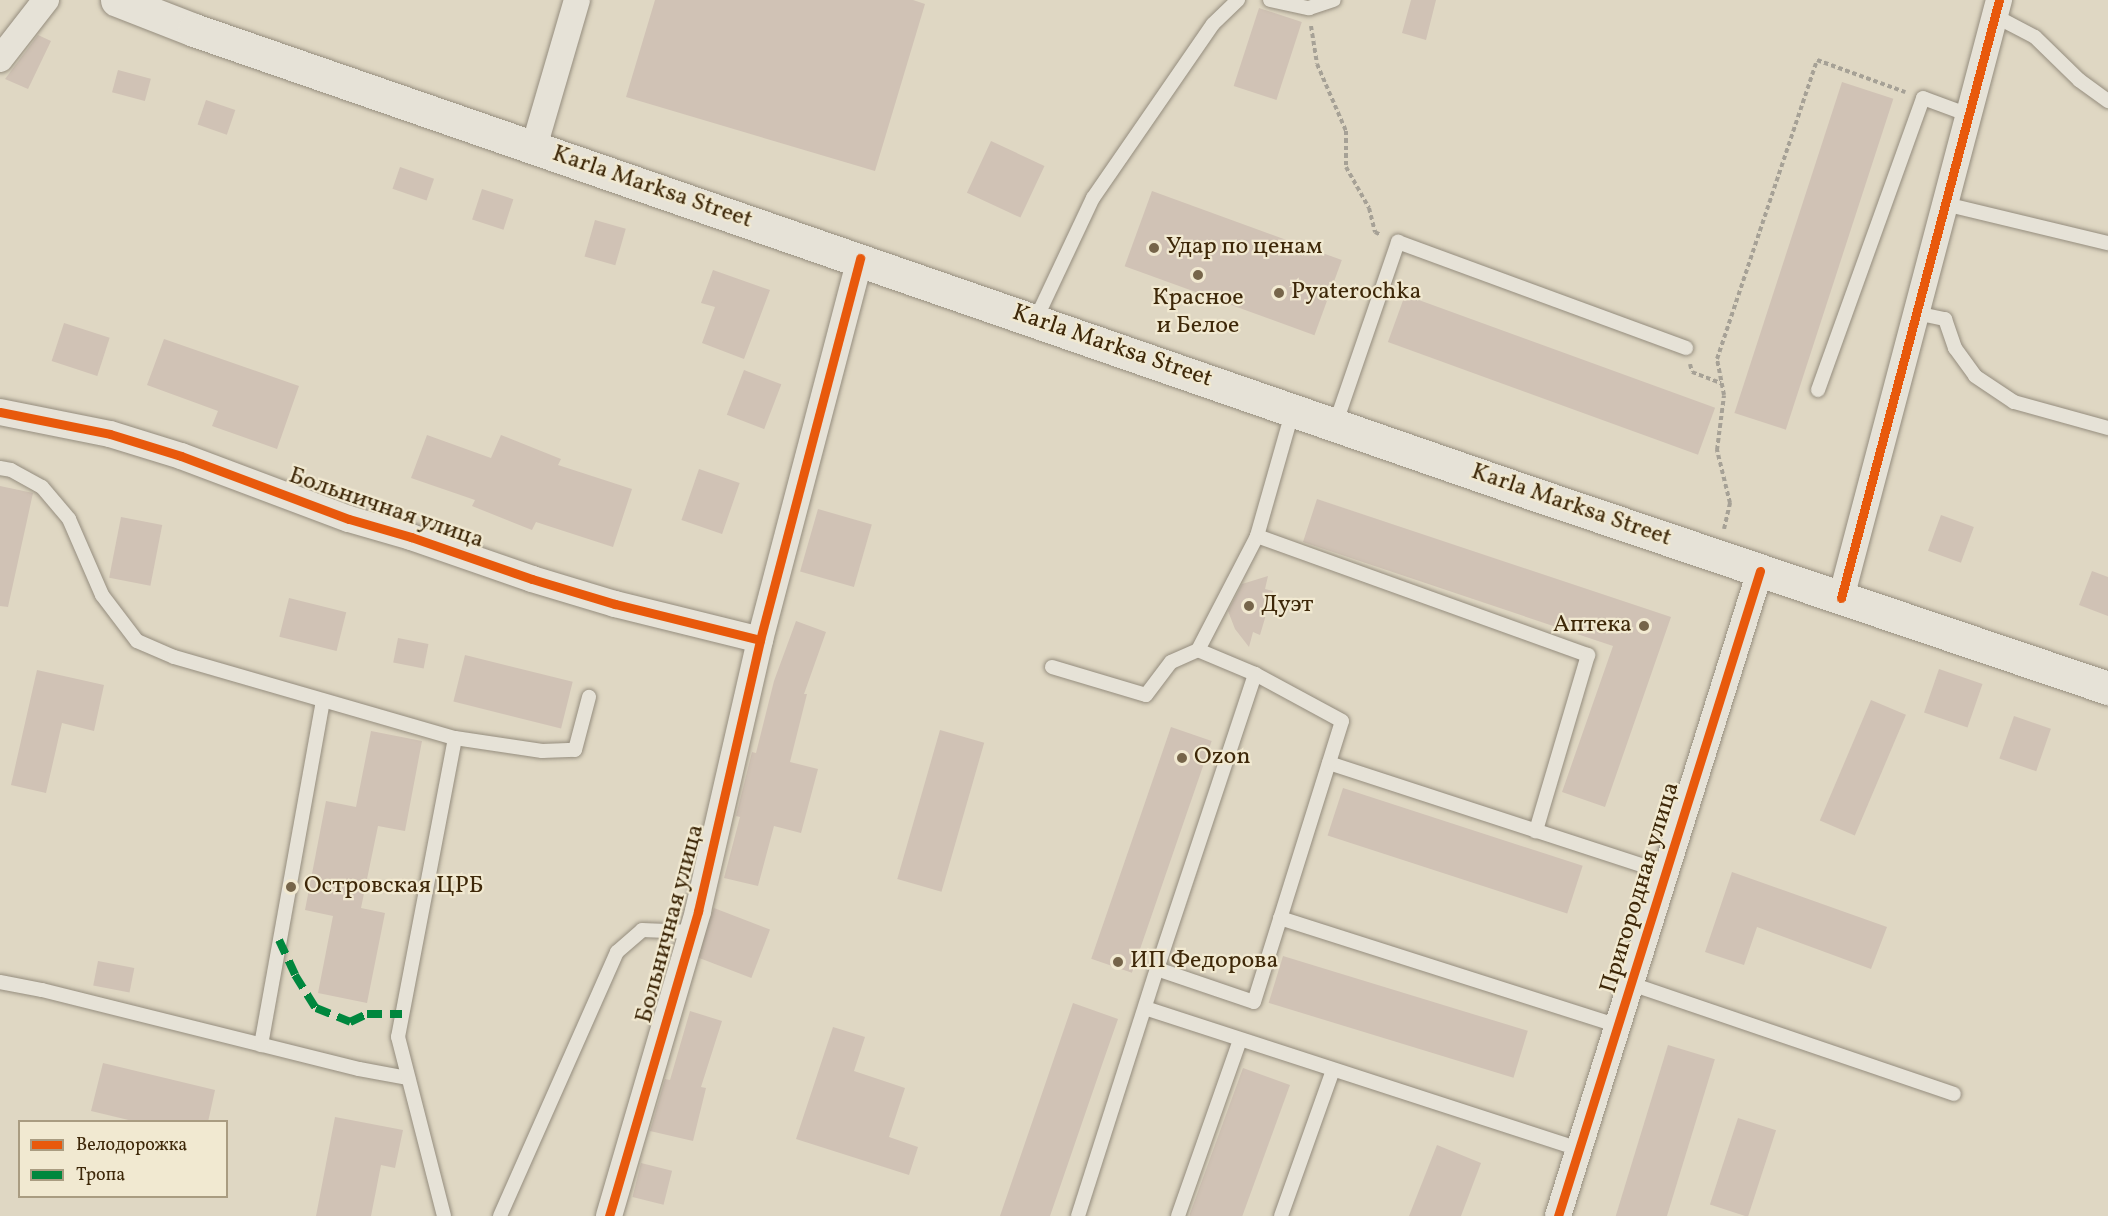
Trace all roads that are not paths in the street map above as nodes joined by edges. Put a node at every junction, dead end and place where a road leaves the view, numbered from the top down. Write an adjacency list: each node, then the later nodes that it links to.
1 (46, 0): 8 (street)
2 (117, 0): 11 (main road, Karla Marksa Street)
3 (577, 0): 11 (street)
4 (1238, 0): 16 (lane)
5 (1270, 0): 6 (lane)
6 (1334, 0)
7 (1997, 8): 9 (lane); 10 (street)
8 (0, 59)
9 (2108, 101)
10 (1969, 115): 12 (street); 18 (lane)
11 (534, 147): 14 (main road, Karla Marksa Street)
12 (1945, 204): 13 (lane); 15 (street)
13 (2108, 243)
14 (860, 258): 16 (main road, Karla Marksa Street); 27 (street, Больничная улица)
15 (1916, 313): 22 (lane); 26 (street)
16 (1035, 321): 19 (main road, Karla Marksa Street)
17 (1686, 348): 21 (lane)
18 (1818, 390)
19 (1293, 410): 21 (main road, Karla Marksa Street); 24 (lane)
20 (0, 412): 27 (street, Больничная улица)
21 (1335, 425): 25 (main road, Karla Marksa Street)
22 (2108, 428)
23 (0, 468): 33 (lane)
24 (1257, 536): 28 (lane); 36 (lane)
25 (1760, 571): 26 (main road, Karla Marksa Street); 37 (street, Пригородная улица)
26 (1841, 598): 31 (main road, Karla Marksa Street)
27 (760, 640): 39 (street, Больничная улица)
28 (1198, 650): 29 (lane); 30 (lane)
29 (1052, 667)
30 (1255, 674): 35 (lane); 40 (lane)
31 (2108, 688)
32 (589, 697): 34 (lane)
33 (323, 701): 34 (lane); 46 (lane)
34 (455, 738): 48 (lane)
35 (1329, 763): 36 (lane); 38 (lane)
36 (1536, 831): 37 (lane)
37 (1666, 873): 42 (street, Пригородная улица)
38 (1280, 918): 40 (lane); 44 (lane)
39 (692, 932): 52 (lane); 53 (street, Больничная улица)
40 (1157, 969): 43 (lane)
41 (0, 982): 46 (lane)
42 (1631, 984): 44 (street, Пригородная улица); 49 (lane)
43 (1145, 1008): 45 (lane); 54 (lane)
44 (1618, 1026): 50 (street, Пригородная улица)
45 (1240, 1040): 47 (lane); 55 (lane)
46 (261, 1045): 48 (lane)
47 (1333, 1070): 50 (lane); 56 (lane)
48 (408, 1078): 51 (lane)
49 (1953, 1094)
50 (1580, 1149): 57 (street, Пригородная улица)
51 (444, 1216)
52 (500, 1216)
53 (609, 1216)
54 (1078, 1216)
55 (1178, 1216)
56 (1281, 1216)
57 (1558, 1216)

